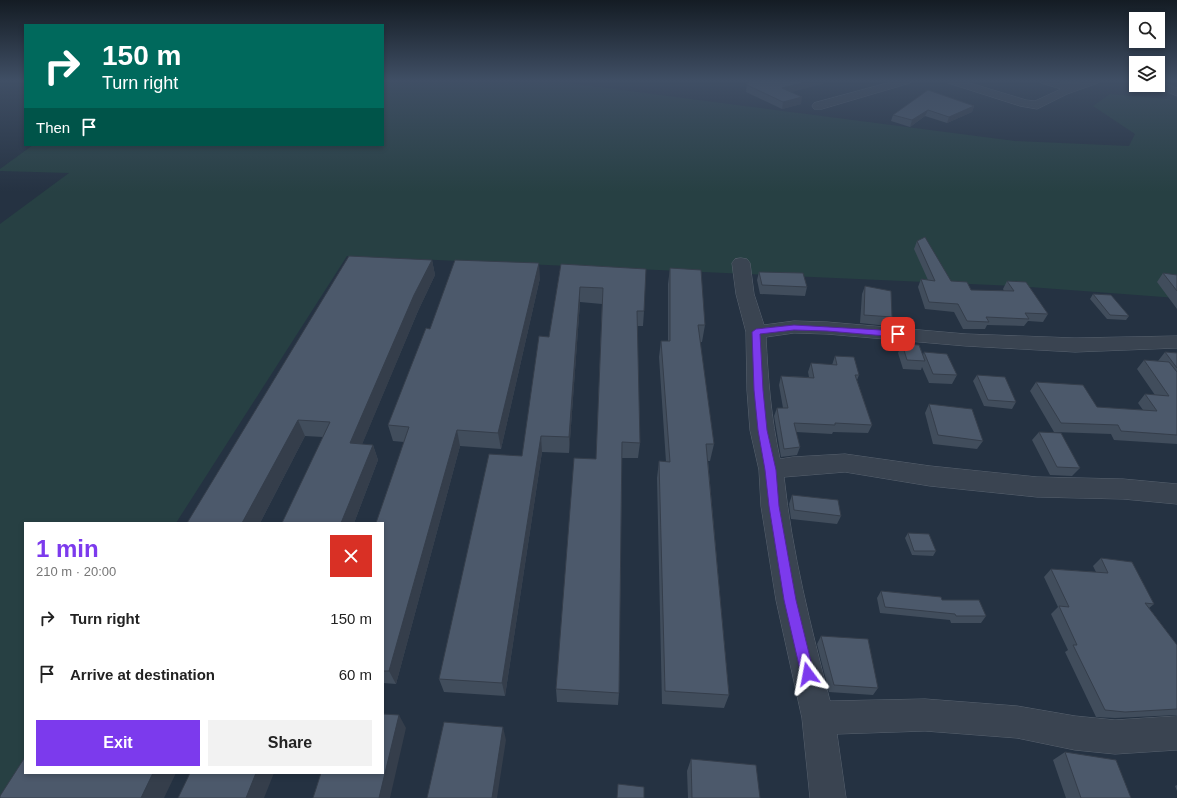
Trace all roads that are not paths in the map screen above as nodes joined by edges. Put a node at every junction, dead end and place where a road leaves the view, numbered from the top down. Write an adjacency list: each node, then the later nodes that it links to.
1 (741, 263): 2 (street)
2 (756, 332): 3 (street); 4 (street)
3 (1177, 342)
4 (770, 470): 5 (street); 6 (street)
5 (1177, 494)
6 (818, 718): 7 (street); 8 (street)
7 (1177, 733)
8 (828, 798)

